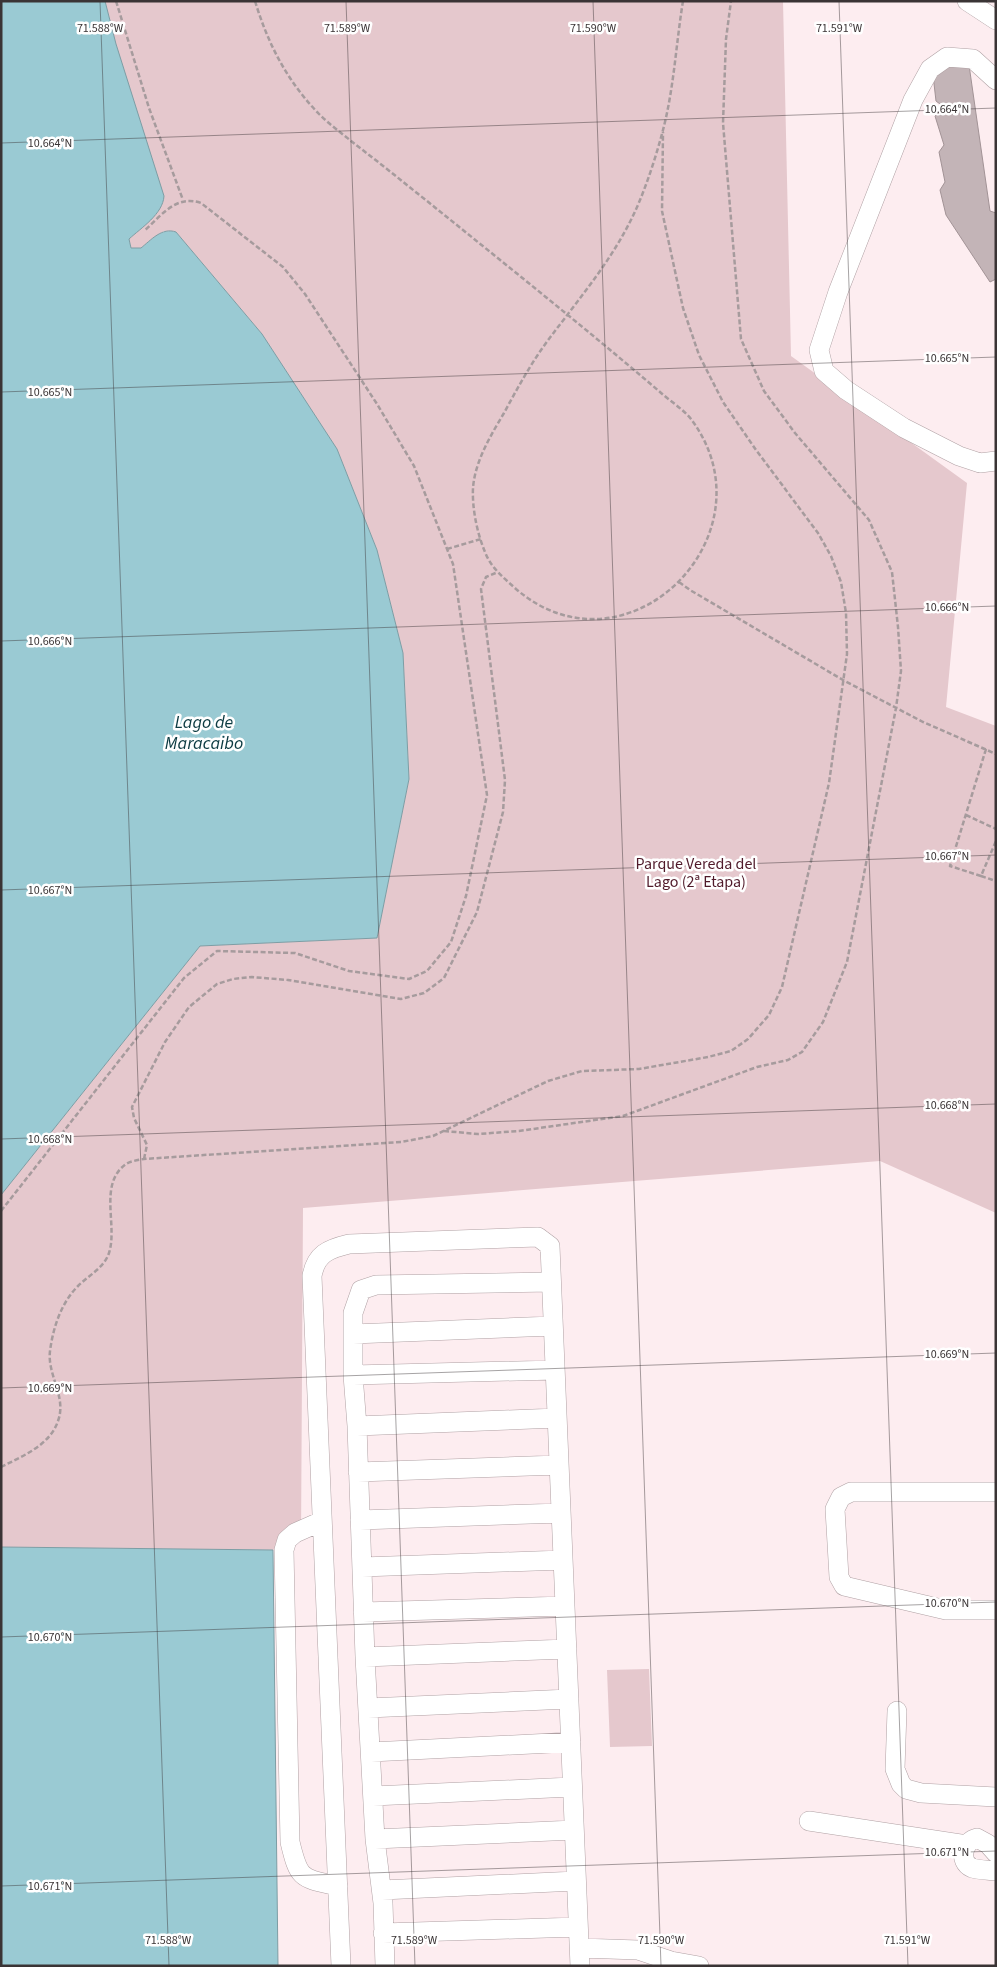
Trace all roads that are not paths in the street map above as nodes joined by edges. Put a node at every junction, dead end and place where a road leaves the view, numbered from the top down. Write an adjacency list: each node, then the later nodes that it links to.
1 (967, 1): 2 (street)
2 (996, 20)
3 (996, 80): 4 (street)
4 (996, 461)
5 (551, 1282): 6 (street); 7 (street); 17 (street)
6 (553, 1326): 7 (street); 8 (street)
7 (353, 1334): 9 (street)
8 (555, 1370): 9 (street); 10 (street)
9 (353, 1375): 11 (street)
10 (557, 1418): 11 (street); 12 (street)
11 (357, 1426): 13 (street)
12 (559, 1465): 13 (street); 15 (street)
13 (358, 1472): 16 (street)
14 (996, 1492): 21 (street)
15 (561, 1513): 16 (street); 18 (street)
16 (360, 1520): 19 (street)
17 (322, 1521): 40 (street); 40 (street)
18 (563, 1560): 19 (street); 20 (street)
19 (362, 1567): 22 (street)
20 (565, 1606): 22 (street); 23 (street)
21 (996, 1610)
22 (363, 1612): 24 (street)
23 (567, 1649): 24 (street); 25 (street)
24 (365, 1657): 26 (street)
25 (569, 1698): 26 (street); 28 (street)
26 (368, 1708): 29 (street)
27 (898, 1712): 32 (street)
28 (571, 1742): 29 (street); 30 (street)
29 (371, 1752): 31 (street)
30 (572, 1787): 31 (street); 34 (street)
31 (374, 1796): 35 (street)
32 (996, 1797)
33 (809, 1821): 36 (street)
34 (574, 1830): 35 (street); 39 (street)
35 (376, 1839): 41 (street)
36 (967, 1844): 37 (street); 38 (street)
37 (996, 1852)
38 (996, 1871)
39 (576, 1881): 41 (street); 42 (street)
40 (338, 1886): 46 (street)
41 (382, 1890): 43 (street)
42 (578, 1927): 43 (street); 44 (street)
43 (383, 1933): 47 (street)
44 (580, 1957): 45 (street)
45 (673, 1964): 48 (street)
46 (341, 1966)
47 (385, 1966)
48 (699, 1966)

